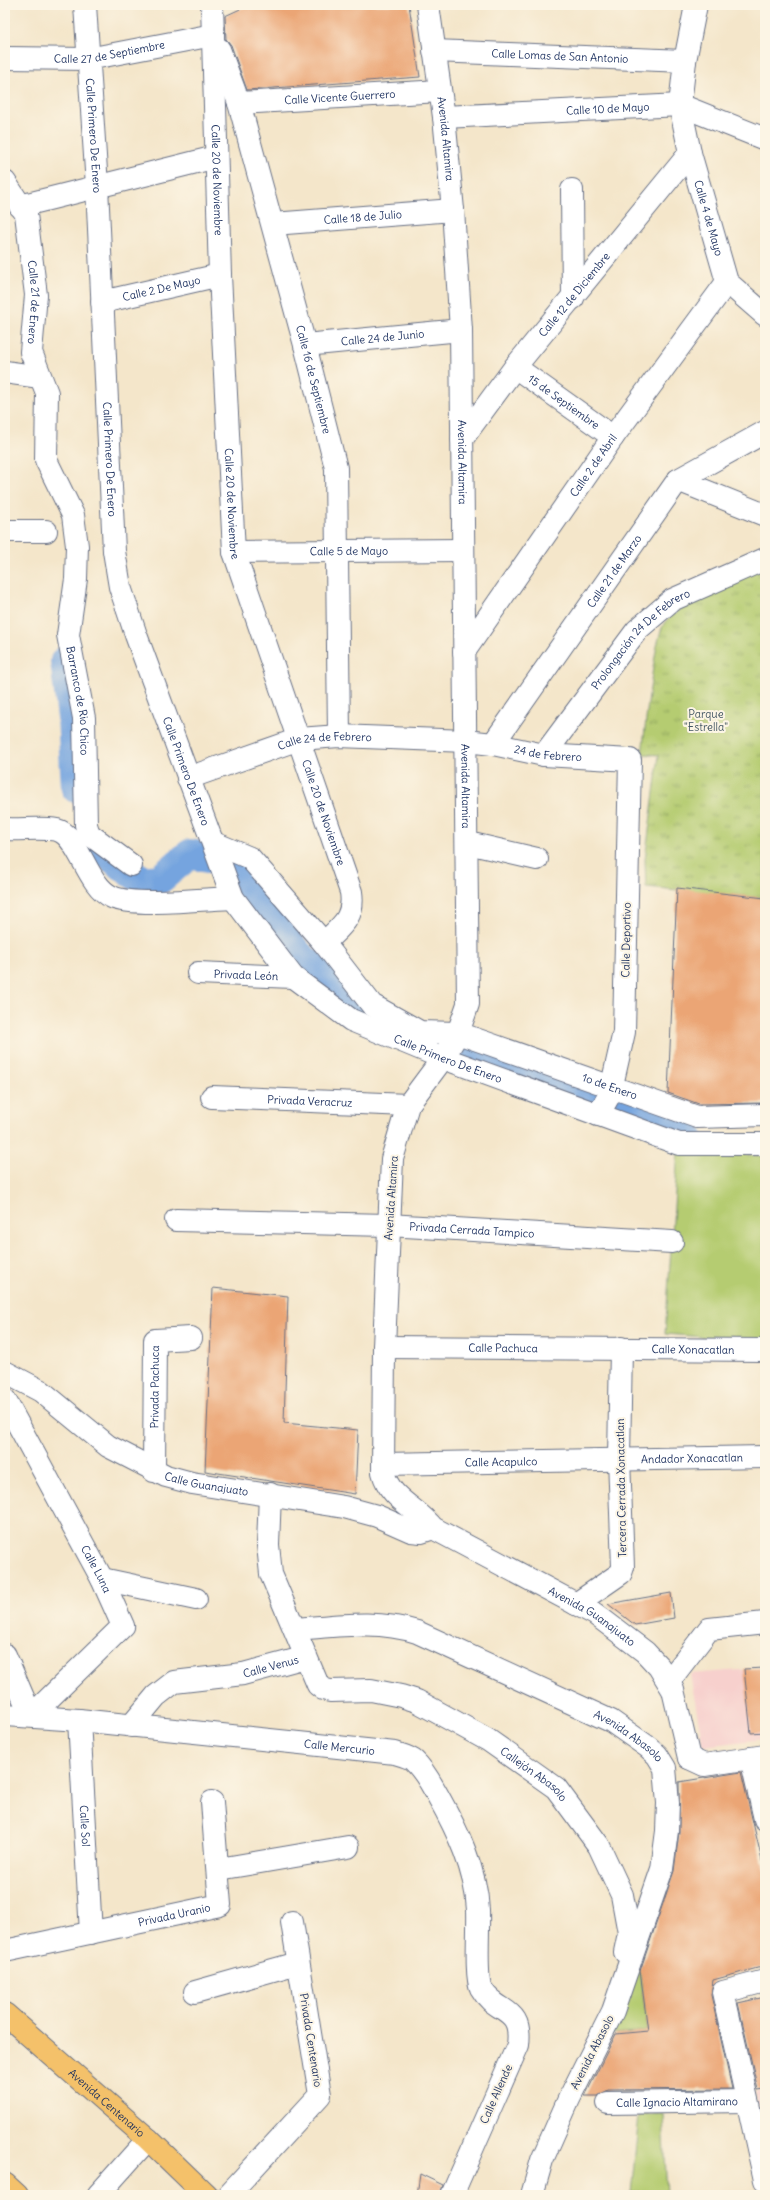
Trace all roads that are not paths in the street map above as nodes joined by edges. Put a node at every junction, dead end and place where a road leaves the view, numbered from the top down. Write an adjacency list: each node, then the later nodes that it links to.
1 (85, 5): 8 (street)
2 (212, 5): 5 (street)
3 (428, 5): 6 (street, Avenida Altamira)
4 (696, 5): 9 (street, Calle 4 de Mayo)
5 (213, 35): 8 (street, Calle 27 de Septiembre); 11 (street, Calle 16 de Septiembre); 16 (street, Calle 20 de Noviembre)
6 (434, 51): 9 (street, Calle Lomas de San Antonio); 10 (street, Avenida Altamira)
7 (5, 58): 8 (street, Calle 27 de Septiembre)
8 (88, 59): 18 (street, Calle Primero De Enero)
9 (685, 61): 12 (street, Calle 4 de Mayo)
10 (440, 90): 11 (street, Calle Vicente Guerrero); 13 (street, Avenida Altamira)
11 (239, 103): 22 (street, Calle 16 de Septiembre)
12 (680, 105): 13 (street, Calle 10 de Mayo); 14 (street, Calle 10 de Mayo); 15 (street, Calle 4 de Mayo)
13 (444, 117): 21 (street, Avenida Altamira)
14 (765, 139)
15 (690, 153): 24 (street, Calle 4 de Mayo); 25 (street, Calle 12 de Diciembre)
16 (216, 157): 18 (street); 23 (street, Calle 20 de Noviembre)
17 (5, 182): 20 (street, Calle 21 de Enero)
18 (97, 186): 20 (street); 26 (street, Calle Primero De Enero)
19 (572, 190): 25 (street)
20 (20, 206): 32 (street, Calle 21 de Enero)
21 (453, 210): 22 (street, Calle 18 de Julio); 28 (street, Avenida Altamira)
22 (273, 224): 29 (street, Calle 16 de Septiembre)
23 (220, 275): 26 (street, Calle 2 De Mayo); 42 (street, Calle 20 de Noviembre)
24 (727, 282): 27 (street); 34 (street, Calle 2 de Abril)
25 (573, 298): 30 (street, Calle 12 de Diciembre)
26 (102, 302): 51 (street, Calle Primero De Enero)
27 (765, 315)
28 (460, 330): 29 (street, Calle 24 de Junio); 35 (street, Avenida Altamira)
29 (305, 344): 40 (street, Calle 16 de Septiembre)
30 (515, 367): 34 (street, 15 de Septiembre); 35 (street, Calle 12 de Diciembre)
31 (11, 373): 32 (street)
32 (40, 377): 38 (street, Calle 21 de Enero)
33 (765, 432): 36 (street, Calle 21 de Marzo)
34 (613, 437): 44 (street, Calle 2 de Abril)
35 (462, 439): 41 (street, Avenida Altamira)
36 (678, 480): 37 (street); 48 (street, Calle 21 de Marzo)
37 (765, 515)
38 (58, 523): 39 (street); 56 (street, Barranco de Rio Chico)
39 (5, 531)
40 (338, 550): 41 (street, Calle 5 de Mayo); 42 (street, Calle 5 de Mayo); 45 (street, Calle 16 de Septiembre)
41 (463, 550): 44 (street, Avenida Altamira)
42 (234, 552): 46 (street, Calle 20 de Noviembre)
43 (765, 559): 49 (street, Prolongación 24 De Febrero)
44 (464, 652): 47 (street, Avenida Altamira)
45 (339, 736): 46 (street, Calle 24 de Febrero); 47 (street, Calle 24 de Febrero)
46 (299, 738): 51 (street, Calle 24 de Febrero); 58 (street, Calle 20 de Noviembre)
47 (466, 741): 48 (street, 24 de Febrero); 54 (street, Avenida Altamira)
48 (493, 744): 49 (street, 24 de Febrero)
49 (544, 755): 50 (street, 24 de Febrero)
50 (630, 760): 64 (street, Calle Deportivo)
51 (188, 778): 53 (street, Calle Primero De Enero)
52 (5, 829): 57 (street)
53 (214, 843): 57 (street, Calle Primero De Enero); 58 (street, Calle Primero De Enero)
54 (468, 843): 55 (street); 61 (street, Avenida Altamira)
55 (537, 859)
56 (131, 865)
57 (233, 898): 60 (street, Calle Primero De Enero)
58 (324, 943): 61 (street, Calle Primero De Enero)
59 (198, 973): 60 (street, Privada León)
60 (294, 977): 62 (street, Calle Primero De Enero)
61 (458, 1033): 62 (street, Avenida Altamira); 64 (street, 1o de Enero)
62 (443, 1058): 64 (street, Calle Primero De Enero); 65 (street, Avenida Altamira)
63 (212, 1097): 65 (street, Privada Veracruz)
64 (606, 1102): 66 (street, 1o de Enero); 67 (street, Calle Primero De Enero)
65 (408, 1105): 69 (street, Avenida Altamira)
66 (765, 1115)
67 (765, 1144)
68 (176, 1220): 69 (street, Privada Cerrada Tampico)
69 (388, 1225): 70 (street, Privada Cerrada Tampico); 72 (street, Avenida Altamira)
70 (672, 1242)
71 (191, 1338): 80 (street, Privada Pachuca)
72 (384, 1347): 73 (street, Calle Pachuca); 79 (street, Avenida Altamira)
73 (621, 1348): 74 (street, Calle Xonacatlan); 78 (street, Tercera Cerrada Xonacatlan)
74 (765, 1350)
75 (5, 1372): 80 (street, Calle Guanajuato)
76 (5, 1400): 83 (street, Calle Luna)
77 (765, 1457): 78 (street, Andador Xonacatlan)
78 (619, 1458): 79 (street, Calle Acapulco); 85 (street, Tercera Cerrada Xonacatlan)
79 (383, 1464): 82 (street, Avenida Altamira)
80 (154, 1471): 81 (street, Calle Guanajuato)
81 (270, 1494): 82 (street, Calle Guanajuato); 87 (street, Calle Venus)
82 (433, 1528): 85 (street, Avenida Guanajuato)
83 (102, 1579): 84 (street); 92 (street, Calle Luna)
84 (196, 1599)
85 (576, 1604): 90 (street, Avenida Guanajuato)
86 (765, 1623): 90 (street)
87 (295, 1629): 89 (street, Calle Venus); 97 (street, Avenida Abasolo)
88 (5, 1655): 92 (street)
89 (306, 1657): 94 (street, Calle Venus); 109 (street, Callejón Abasolo)
90 (669, 1681): 96 (street, Avenida Guanajuato)
91 (5, 1715): 92 (street, Calle Mercurio)
92 (31, 1716): 93 (street, Calle Mercurio)
93 (79, 1720): 94 (street, Calle Mercurio); 103 (street, Calle Sol)
94 (131, 1726): 108 (street, Calle Mercurio)
95 (758, 1757): 96 (street); 99 (street)
96 (689, 1758): 97 (street)
97 (665, 1768): 109 (street, Avenida Abasolo)
98 (212, 1802): 101 (street, Privada Uranio)
99 (765, 1819)
100 (348, 1847): 101 (street)
101 (219, 1869): 103 (street, Privada Uranio)
102 (292, 1922): 105 (street, Privada Centenario)
103 (91, 1933): 104 (street)
104 (5, 1951)
105 (298, 1963): 107 (street); 119 (street, Privada Centenario)
106 (765, 1981): 111 (street)
107 (195, 1992)
108 (492, 2001): 120 (street, Calle Allende)
109 (613, 2011): 121 (street, Avenida Abasolo)
110 (5, 2014): 113 (main road, Avenida Centenario)
111 (746, 2101): 112 (street, Calle Ignacio Altamirano); 114 (street)
112 (608, 2103)
113 (148, 2138): 117 (street); 118 (main road, Avenida Centenario)
114 (765, 2180)
115 (5, 2184): 116 (main road)
116 (17, 2195)
117 (98, 2195)
118 (206, 2195)
119 (228, 2195)
120 (452, 2195)
121 (532, 2195)

